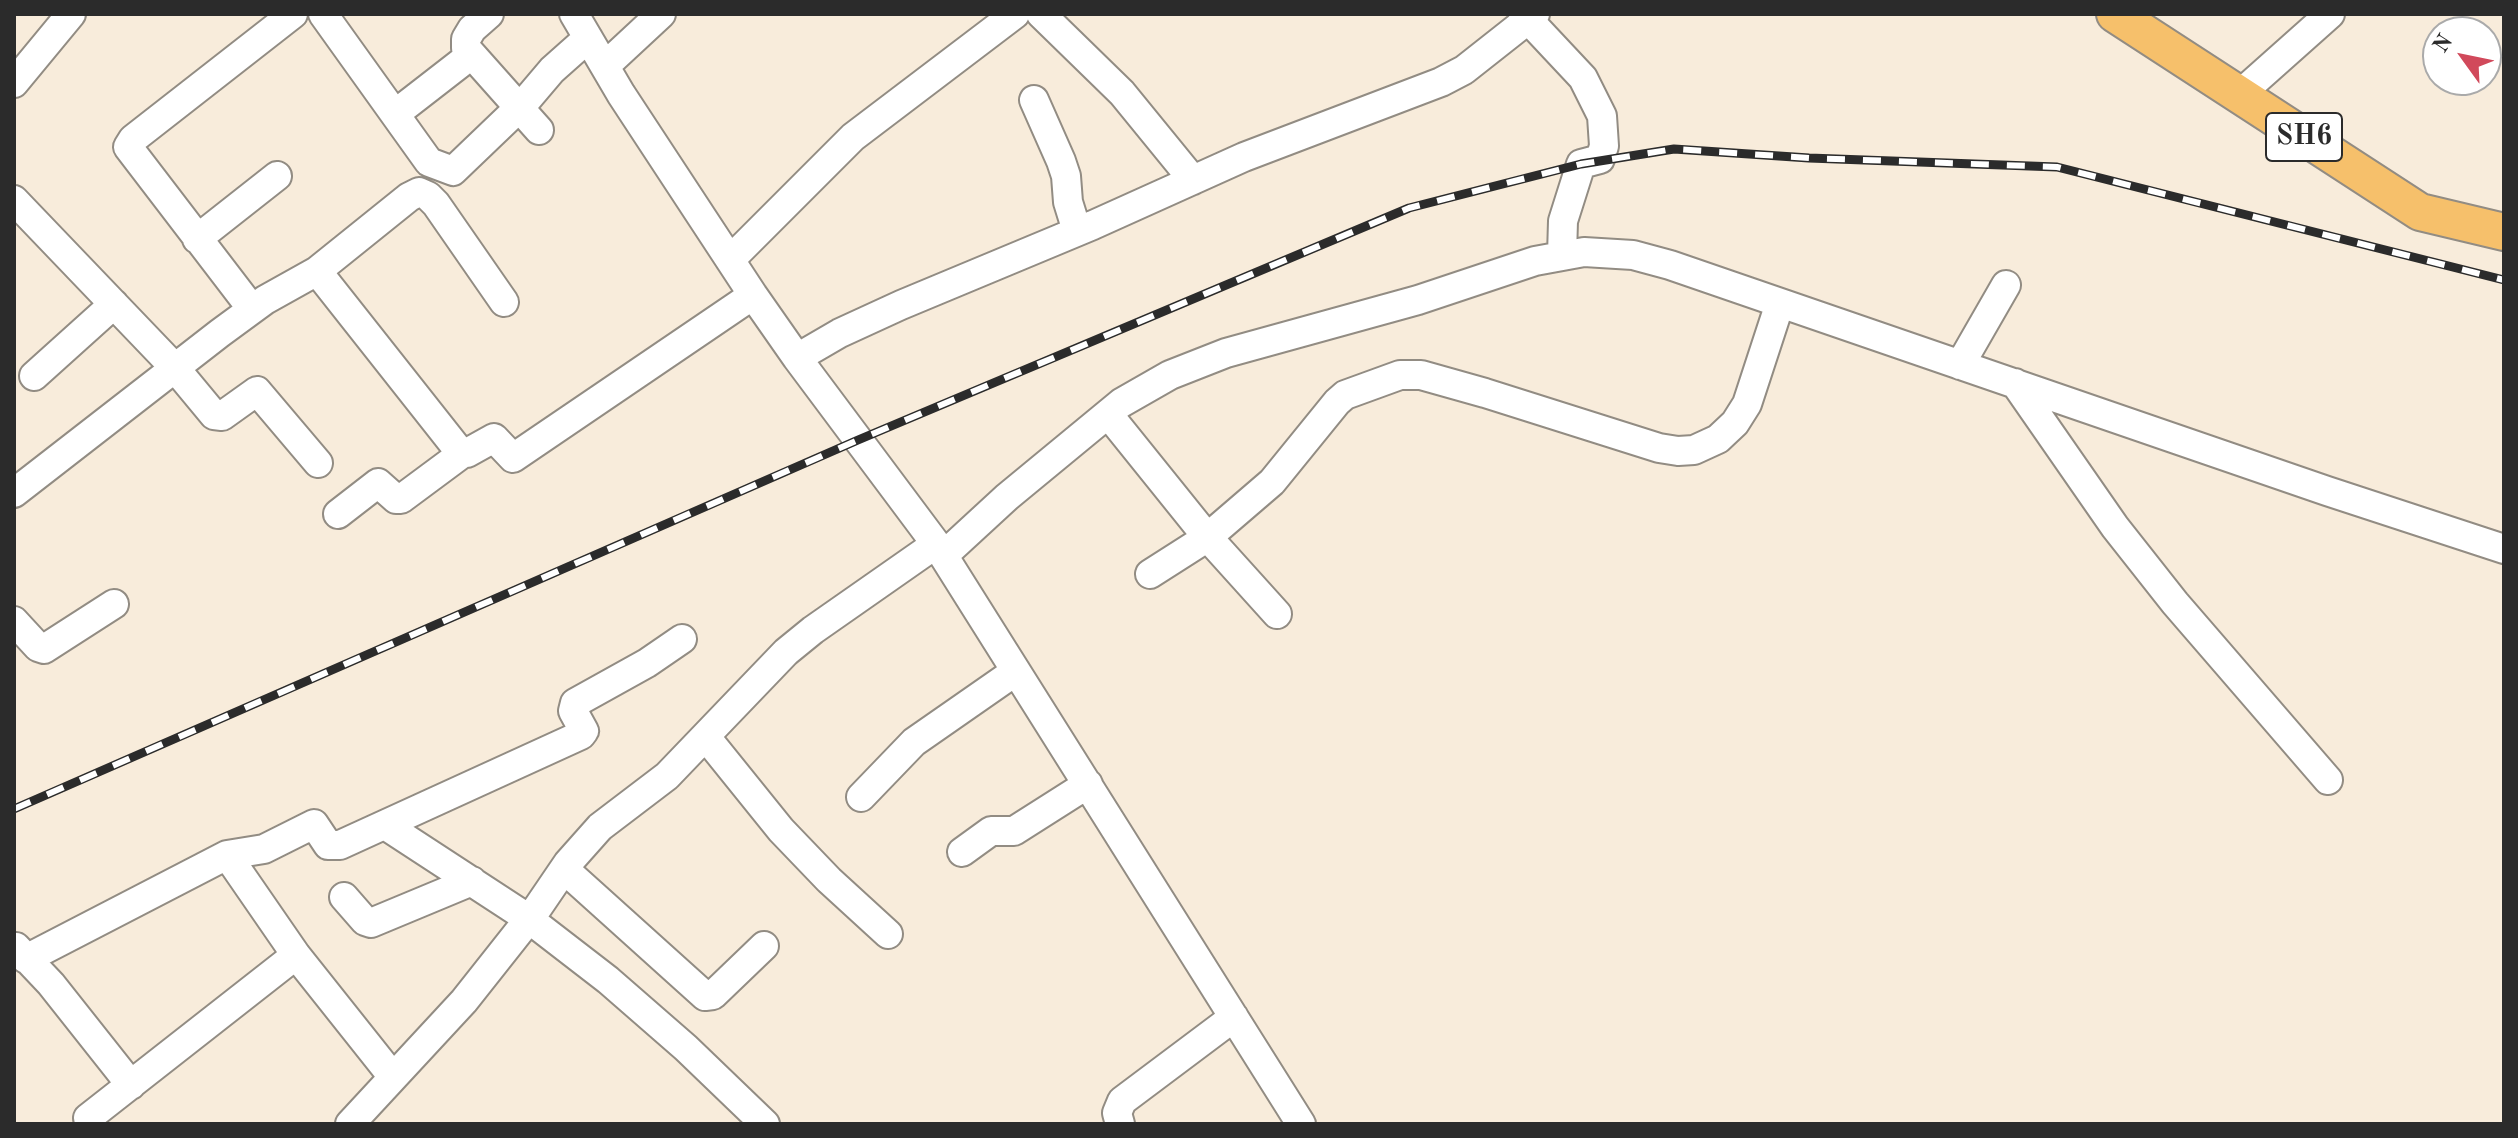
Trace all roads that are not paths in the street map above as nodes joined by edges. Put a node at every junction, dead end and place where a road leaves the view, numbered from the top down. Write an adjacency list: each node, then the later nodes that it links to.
1 (71, 14): 15 (street)
2 (293, 14): 26 (street)
3 (323, 14): 19 (street)
4 (489, 14): 13 (street)
5 (661, 14): 14 (street)
6 (1015, 14): 11 (street)
7 (1041, 14): 22 (street)
8 (2115, 14): 16 (main road, SH6)
9 (2330, 14): 16 (street)
10 (1530, 16): 22 (street); 27 (street)
11 (989, 24): 28 (street)
12 (581, 26): 14 (street); 18 (street)
13 (471, 55): 18 (street); 19 (street)
14 (605, 66): 28 (street)
15 (14, 82)
16 (2239, 95): 24 (main road, SH6)
17 (1034, 100): 25 (street)
18 (519, 108): 19 (street); 20 (street)
19 (395, 114)
20 (539, 130)
21 (277, 176): 26 (street)
22 (1193, 180): 25 (street)
23 (14, 200): 34 (street)
24 (2500, 227)
25 (1077, 231): 36 (street)
26 (197, 239): 35 (street)
27 (1562, 255): 33 (street); 41 (street)
28 (730, 260): 31 (street)
29 (317, 271): 32 (street); 35 (street); 42 (street)
30 (2006, 285): 37 (street)
31 (753, 295): 36 (street); 42 (street)
32 (504, 302)
33 (1780, 303): 37 (street); 46 (street)
34 (114, 304): 38 (street); 39 (street)
35 (252, 309): 38 (street)
36 (797, 358): 48 (street)
37 (1960, 365): 40 (street)
38 (175, 368): 43 (street); 44 (street)
39 (34, 376)
40 (2015, 383): 47 (street); 56 (street)
41 (1108, 414): 46 (street); 48 (street)
42 (463, 453): 45 (street)
43 (318, 463)
44 (14, 493)
45 (338, 514)
46 (1208, 537): 49 (street); 51 (street)
47 (2504, 549)
48 (940, 550): 54 (street); 55 (street)
49 (1150, 574)
50 (114, 604): 52 (street)
51 (1277, 614)
52 (14, 621)
53 (682, 639): 59 (street)
54 (1016, 671): 57 (street); 58 (street)
55 (706, 737): 62 (street); 66 (street)
56 (2328, 780)
57 (1088, 784): 60 (street); 70 (street)
58 (861, 797)
59 (385, 825): 61 (street); 63 (street)
60 (962, 852)
61 (227, 855): 68 (street); 69 (street)
62 (564, 869): 65 (street); 67 (street)
63 (472, 881): 64 (street); 65 (street)
64 (344, 897)
65 (529, 919): 71 (street); 75 (street)
66 (888, 934)
67 (764, 946)
68 (20, 952): 72 (street)
69 (296, 955): 71 (street); 72 (street)
70 (1234, 1017): 76 (street); 77 (street)
71 (393, 1077): 74 (street)
72 (131, 1085): 73 (street)
73 (88, 1118)
74 (350, 1124)
75 (765, 1124)
76 (1120, 1124)
77 (1301, 1124)

